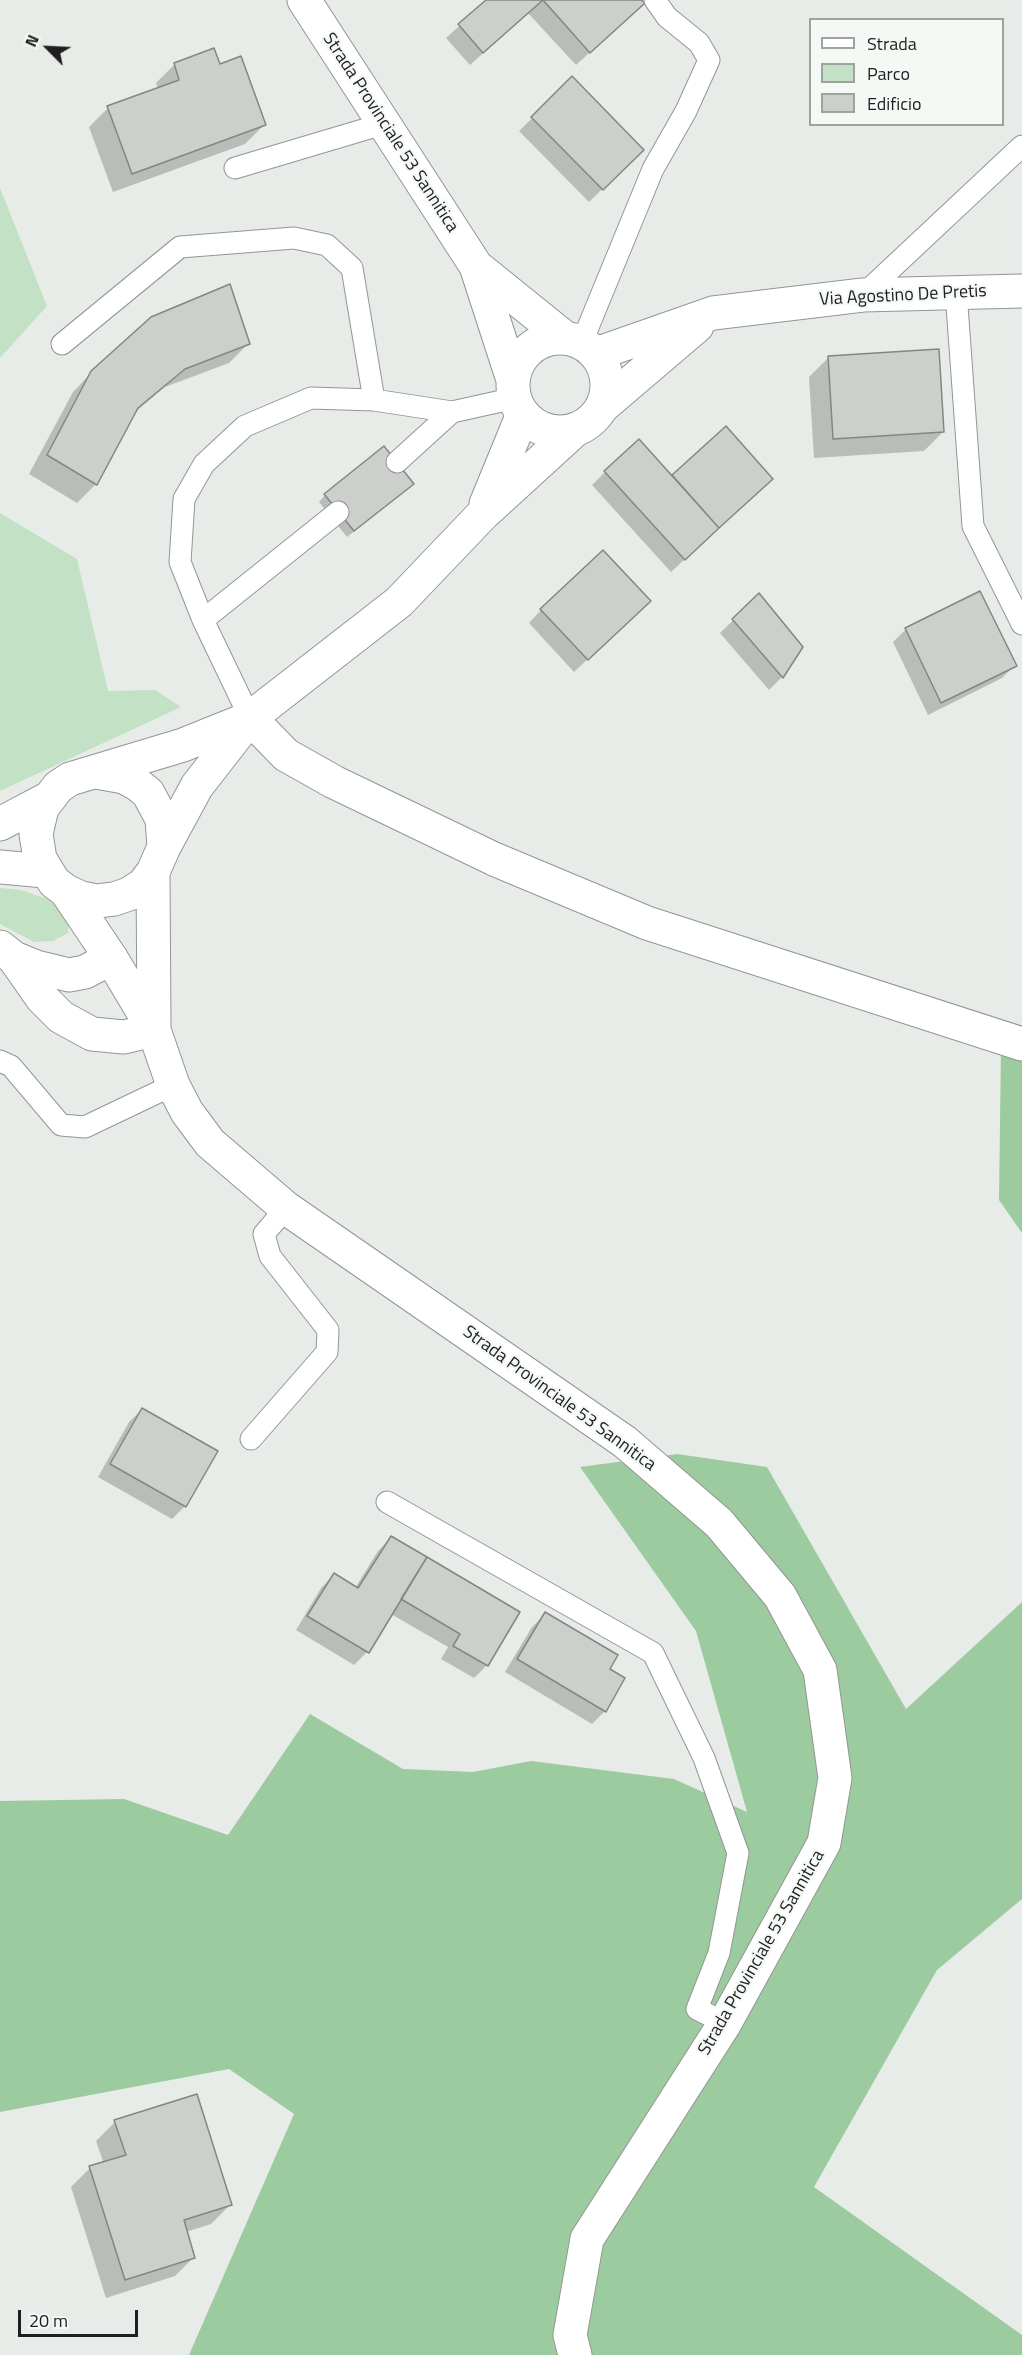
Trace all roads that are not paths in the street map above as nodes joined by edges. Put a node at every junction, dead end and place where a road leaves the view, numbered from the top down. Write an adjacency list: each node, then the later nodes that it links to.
1 (304, 0): 3 (street, Strada Provinciale 53 Sannitica)
2 (655, 0): 12 (lane)
3 (383, 124): 5 (lane); 6 (street, Strada Provinciale 53 Sannitica)
4 (1022, 146): 9 (lane)
5 (235, 168)
6 (476, 266): 12 (street, Strada Provinciale 53 Sannitica); 13 (street, Strada Provinciale 53 Sannitica)
7 (1022, 291): 8 (street, Via Agostino De Pretis)
8 (957, 292): 9 (street, Via Agostino De Pretis); 22 (lane)
9 (862, 295): 10 (street, Via Agostino De Pretis)
10 (713, 314): 12 (street, Via Agostino De Pretis); 15 (street)
11 (62, 344): 14 (lane)
12 (581, 344): 13 (street, Strada Provinciale 53 Sannitica); 15 (street, Strada Provinciale 53 Sannitica)
13 (517, 398): 16 (lane); 17 (street); 20 (street, Strada Provinciale 53 Sannitica)
14 (374, 400): 16 (lane); 21 (lane)
15 (602, 406): 17 (street, Strada Provinciale 53 Sannitica)
16 (452, 412): 18 (lane)
17 (574, 430): 20 (street, Strada Provinciale 53 Sannitica)
18 (397, 462)
19 (338, 512): 21 (lane)
20 (483, 514): 23 (street, Strada Provinciale 53 Sannitica)
21 (203, 620): 23 (lane)
22 (1022, 624)
23 (250, 718): 24 (street, Strada Provinciale 53 Sannitica); 27 (street, Strada Provinciale 53 Sannitica); 33 (street)
24 (96, 772): 25 (street, Strada Provinciale 53 Sannitica); 27 (street, Strada Provinciale 53 Sannitica)
25 (49, 798): 26 (street); 29 (street, Strada Provinciale 53 Sannitica)
26 (0, 825)
27 (158, 860): 29 (street, Strada Provinciale 53 Sannitica); 32 (street, Strada Provinciale 53 Sannitica)
28 (0, 867): 29 (street)
29 (55, 881): 31 (street, Strada Provinciale 53 Sannitica)
30 (7, 952): 31 (street); 32 (street)
31 (111, 958): 32 (street, Strada Provinciale 53 Sannitica)
32 (154, 1030): 35 (street, Strada Provinciale 53 Sannitica)
33 (1022, 1044)
34 (0, 1061): 35 (lane)
35 (172, 1085): 36 (street, Strada Provinciale 53 Sannitica)
36 (286, 1208): 37 (lane); 39 (street, Strada Provinciale 53 Sannitica)
37 (251, 1439)
38 (387, 1502): 39 (lane)
39 (725, 2023): 40 (street, Strada Provinciale 53 Sannitica)
40 (574, 2355)

